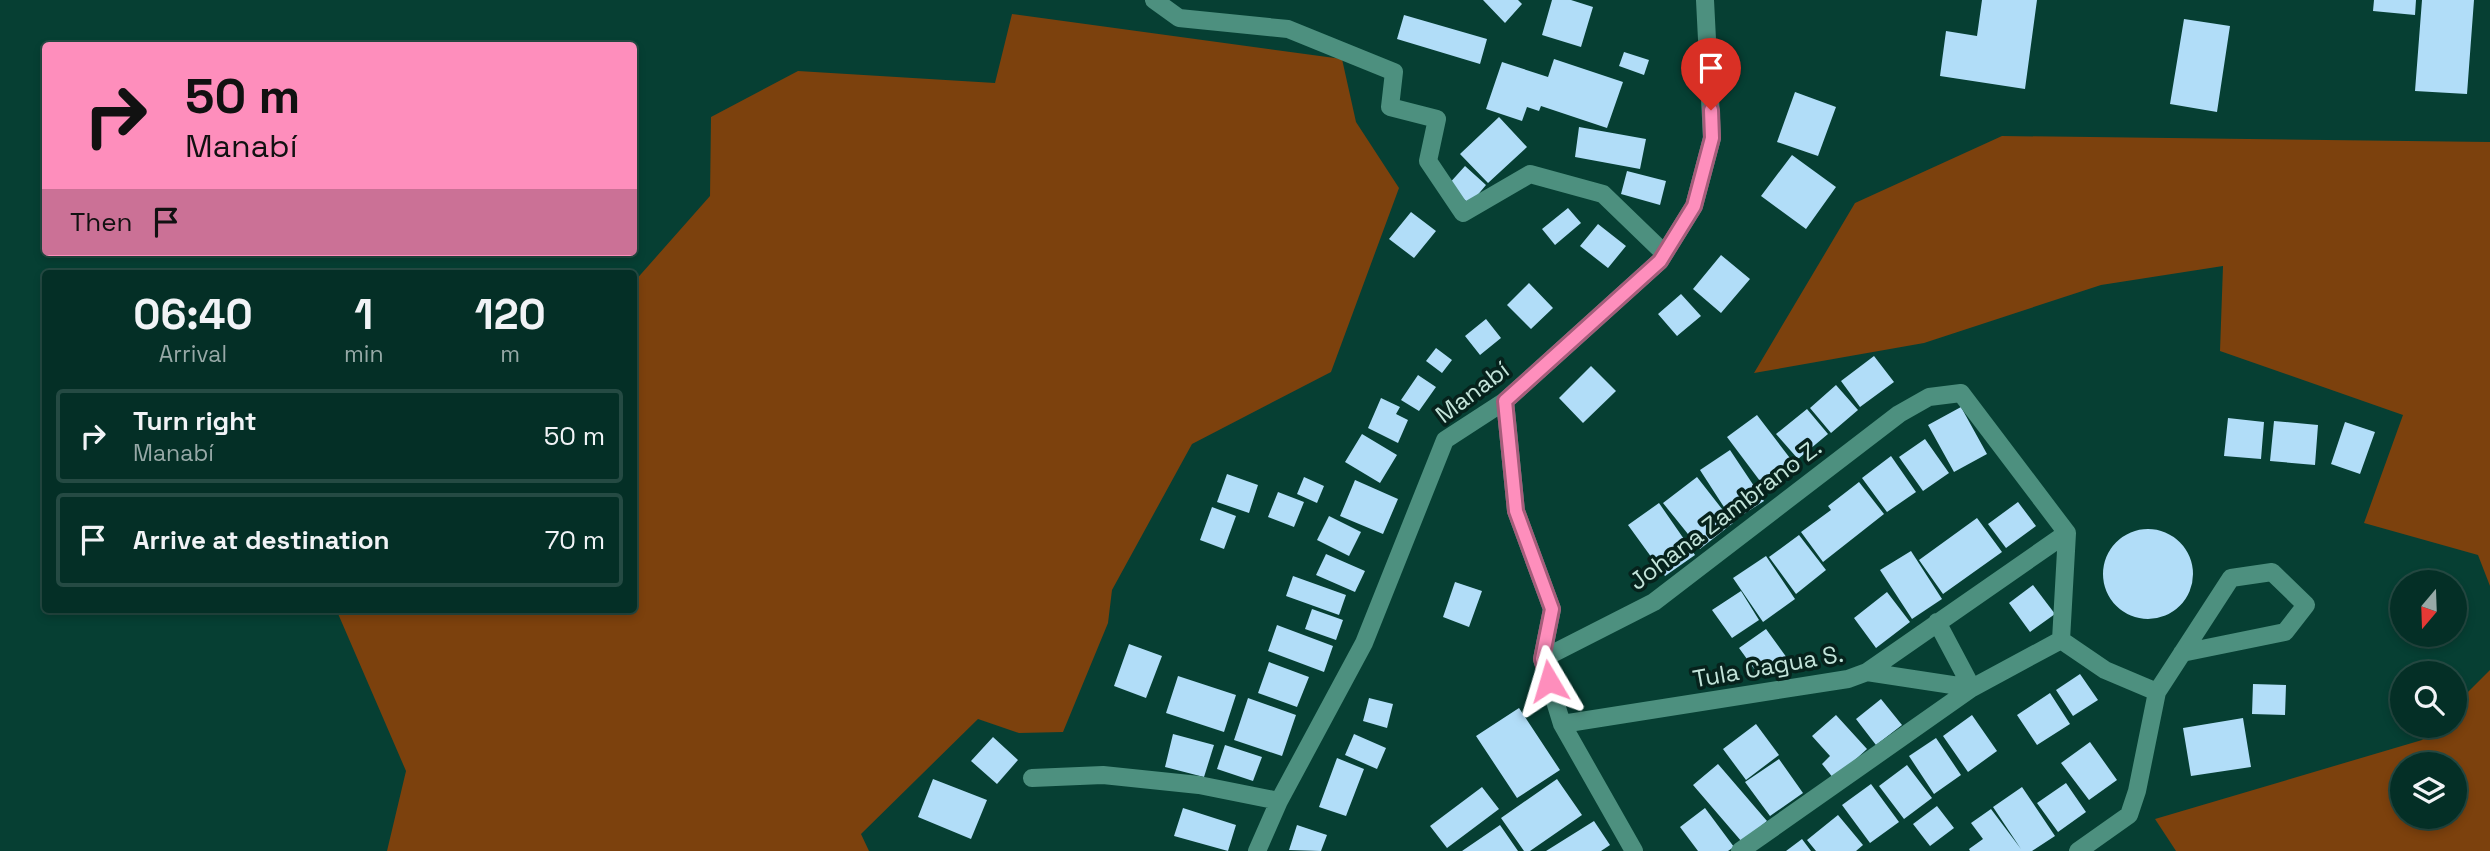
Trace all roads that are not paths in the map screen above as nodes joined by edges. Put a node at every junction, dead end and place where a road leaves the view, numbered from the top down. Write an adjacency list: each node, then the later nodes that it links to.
1 (1154, 0): 3 (street)
2 (1705, 0): 3 (street, Manabí)
3 (1664, 253): 4 (street, Manabí)
4 (1505, 401): 9 (street); 15 (street, Manabí)
5 (2067, 533): 6 (street, Tula Cagua S.); 7 (street); 9 (street, Johana Zambrano Z.)
6 (1937, 622): 10 (street, Tula Cagua S.); 11 (street)
7 (2061, 640): 11 (street); 12 (street)
8 (2182, 653): 8 (street); 12 (street)
9 (1542, 659): 13 (street)
10 (1867, 672): 11 (street); 13 (street, Tula Cagua S.)
11 (1972, 688): 18 (street)
12 (2157, 692): 19 (street)
13 (1562, 724): 17 (street)
14 (1032, 778): 15 (street)
15 (1279, 801): 16 (street, Manabí)
16 (1257, 851)
17 (1634, 851)
18 (1740, 851)
19 (2078, 851)

